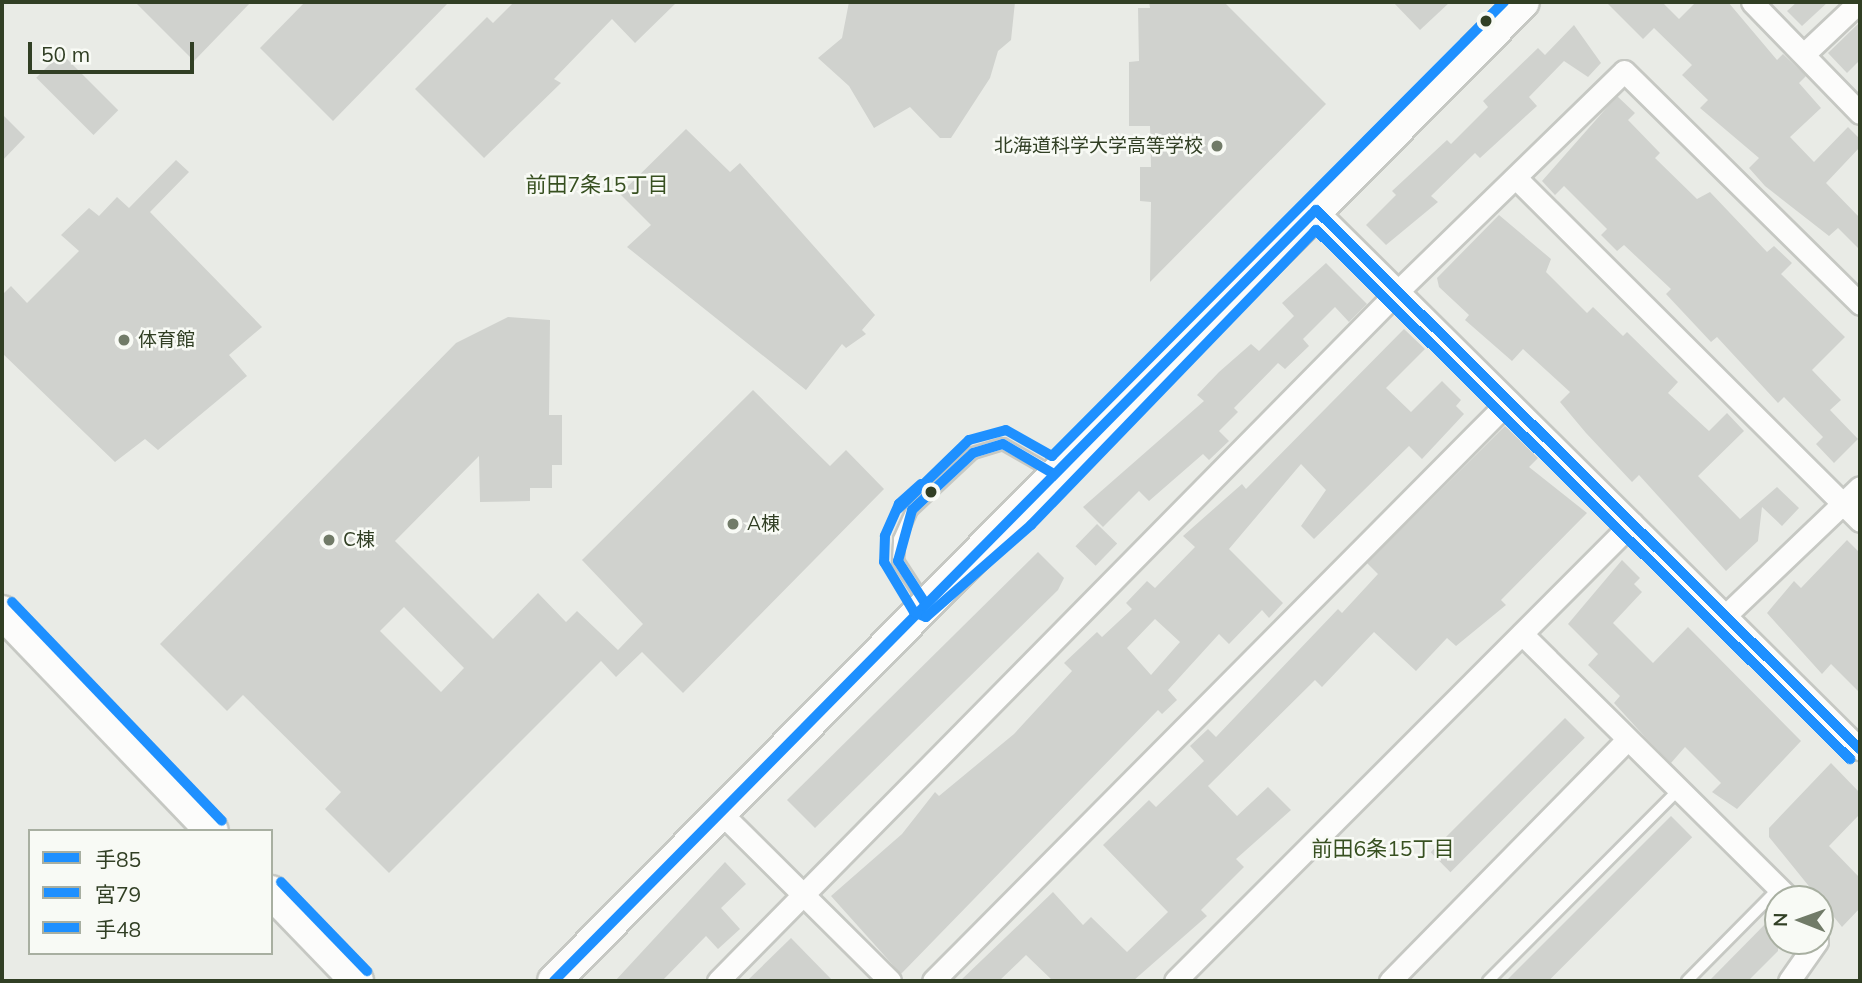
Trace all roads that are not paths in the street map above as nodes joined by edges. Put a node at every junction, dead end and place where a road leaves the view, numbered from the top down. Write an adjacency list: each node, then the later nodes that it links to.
1 (1523, 2): 7 (street)
2 (1752, 2): 4 (street)
3 (1860, 2): 4 (street)
4 (1804, 54): 5 (street)
5 (1860, 113)
6 (1516, 178): 8 (street); 9 (street); 13 (street)
7 (1316, 210): 8 (street); 11 (street)
8 (1398, 291): 10 (street); 27 (street)
9 (1860, 304)
10 (1509, 401): 15 (street); 34 (street)
11 (1054, 474): 16 (street); 16 (lane)
12 (1860, 488): 13 (street)
13 (1843, 504): 14 (street); 18 (street)
14 (1860, 521)
15 (1632, 523): 18 (street); 19 (street)
16 (925, 603): 23 (street)
17 (2, 612): 24 (street)
18 (1726, 615): 21 (street)
19 (1522, 634): 20 (street); 35 (street)
20 (1628, 739): 22 (street); 36 (street)
21 (1860, 748)
22 (1679, 789): 25 (street); 37 (lane)
23 (722, 814): 27 (street); 31 (street)
24 (210, 829)
25 (1775, 885)
26 (273, 894): 30 (street)
27 (803, 896): 32 (street); 33 (street)
28 (1764, 912): 38 (lane)
29 (1808, 955): 39 (street)
30 (357, 981)
31 (554, 981)
32 (718, 981)
33 (890, 981)
34 (933, 981)
35 (1175, 981)
36 (1390, 981)
37 (1488, 981)
38 (1687, 981)
39 (1790, 981)

